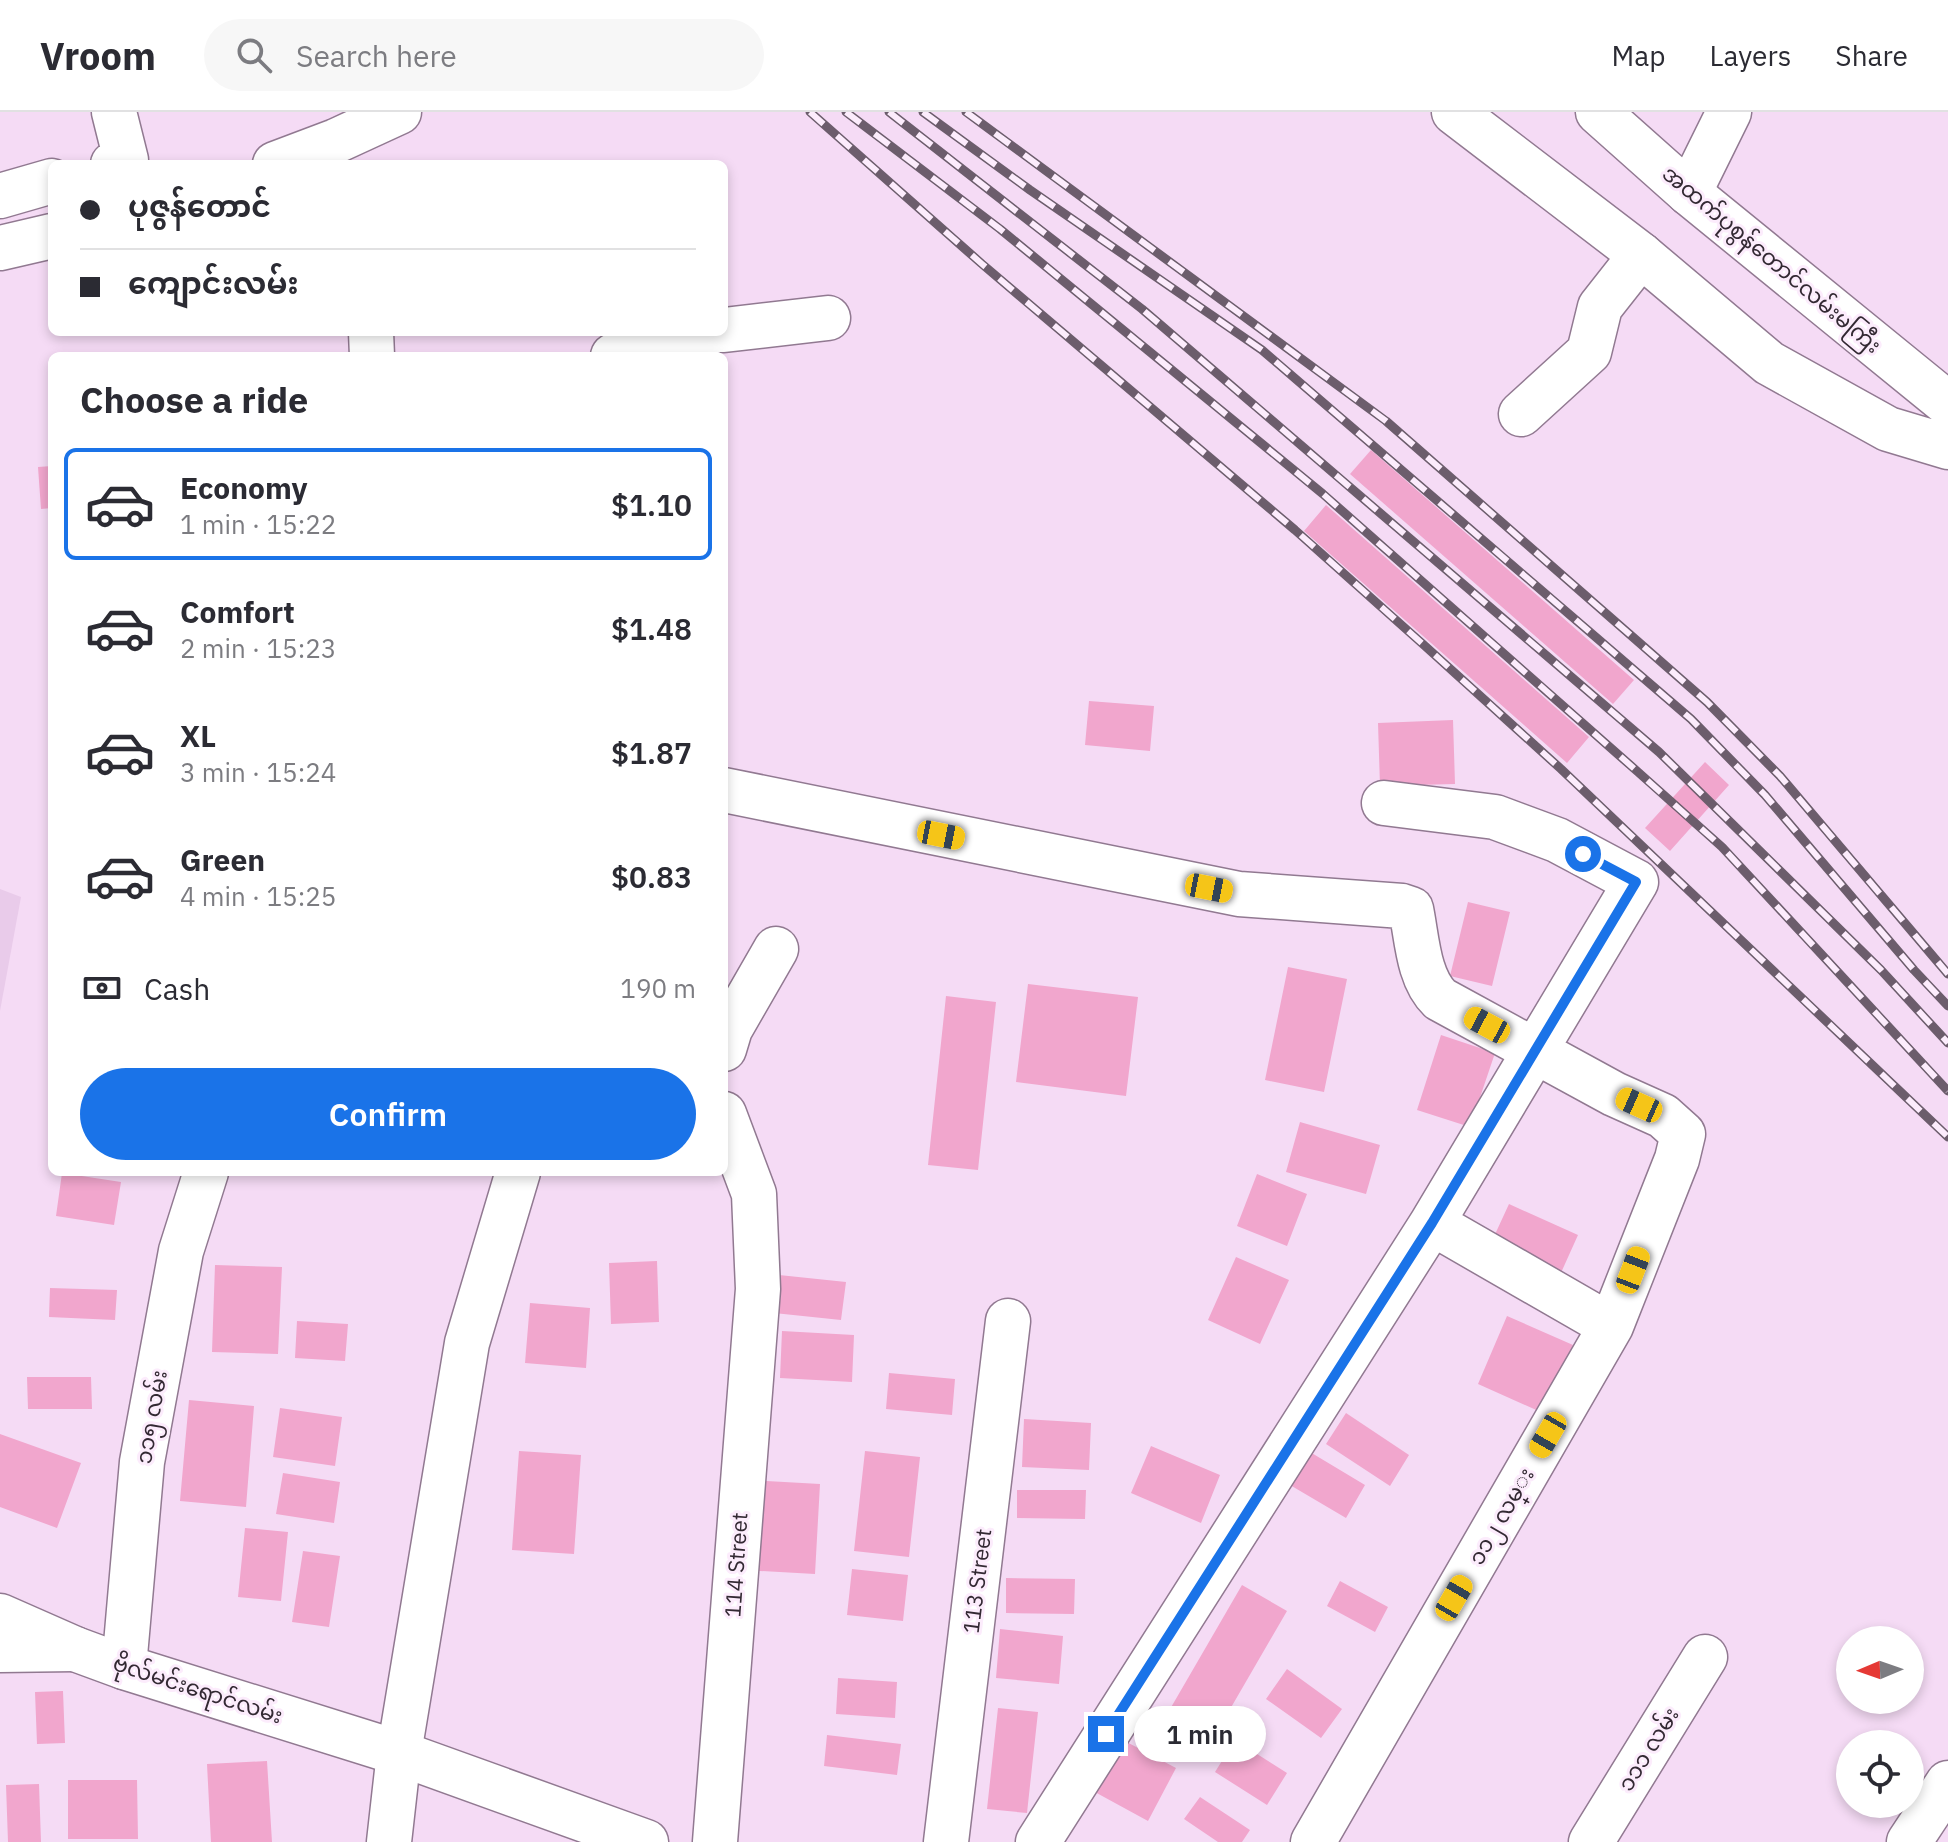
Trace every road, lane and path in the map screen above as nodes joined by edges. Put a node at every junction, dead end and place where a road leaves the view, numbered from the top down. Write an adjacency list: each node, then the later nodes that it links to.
1 (114, 112): 7 (street)
2 (399, 112): 6 (street)
3 (1454, 112): 14 (street)
4 (1598, 112): 10 (street, အထက်ပုစွန်တောင်လမ်းမကြီး)
5 (1729, 112): 10 (street)
6 (338, 152): 8 (street)
7 (126, 160)
8 (296, 160)
9 (48, 182): 11 (street)
10 (1689, 193): 19 (street, အထက်ပုစွန်တောင်လမ်းမကြီး)
11 (0, 196)
12 (48, 237): 13 (street)
13 (0, 248)
14 (1641, 255): 20 (street); 21 (street)
15 (828, 318): 16 (street)
16 (728, 330)
17 (678, 336): 18 (street)
18 (619, 352)
19 (1947, 400)
20 (1521, 414)
21 (1948, 447)
22 (728, 791): 26 (street)
23 (1384, 803): 26 (street)
24 (776, 949): 25 (street)
25 (728, 1036)
26 (1535, 1050): 30 (street); 32 (street, ၁၁၂ လမ္း)
27 (728, 1125): 42 (street, 114 Street)
28 (205, 1176): 37 (street, ၁၁၅ လမ်း)
29 (517, 1176): 38 (street)
30 (1432, 1223): 32 (street); 44 (street)
31 (1008, 1321): 43 (street, 113 Street)
32 (1611, 1326): 45 (street, ၁၁၂ လမ္း)
33 (0, 1616): 34 (street, ဗိုလ်မင်းရောင်လမ်း)
34 (75, 1649): 35 (street); 37 (street, ဗိုလ်မင်းရောင်လမ်း)
35 (0, 1650)
36 (1705, 1657): 46 (street, ၁၁၁ လမ်း)
37 (124, 1667): 38 (street, ဗိုလ်မင်းရောင်လမ်း)
38 (399, 1753): 40 (street); 41 (street, ဗိုလ်မင်းရောင်လမ်း)
39 (1948, 1783): 47 (street)
40 (389, 1842)
41 (646, 1842)
42 (715, 1842)
43 (946, 1842)
44 (1038, 1842)
45 (1313, 1842)
46 (1591, 1842)
47 (1909, 1842)

